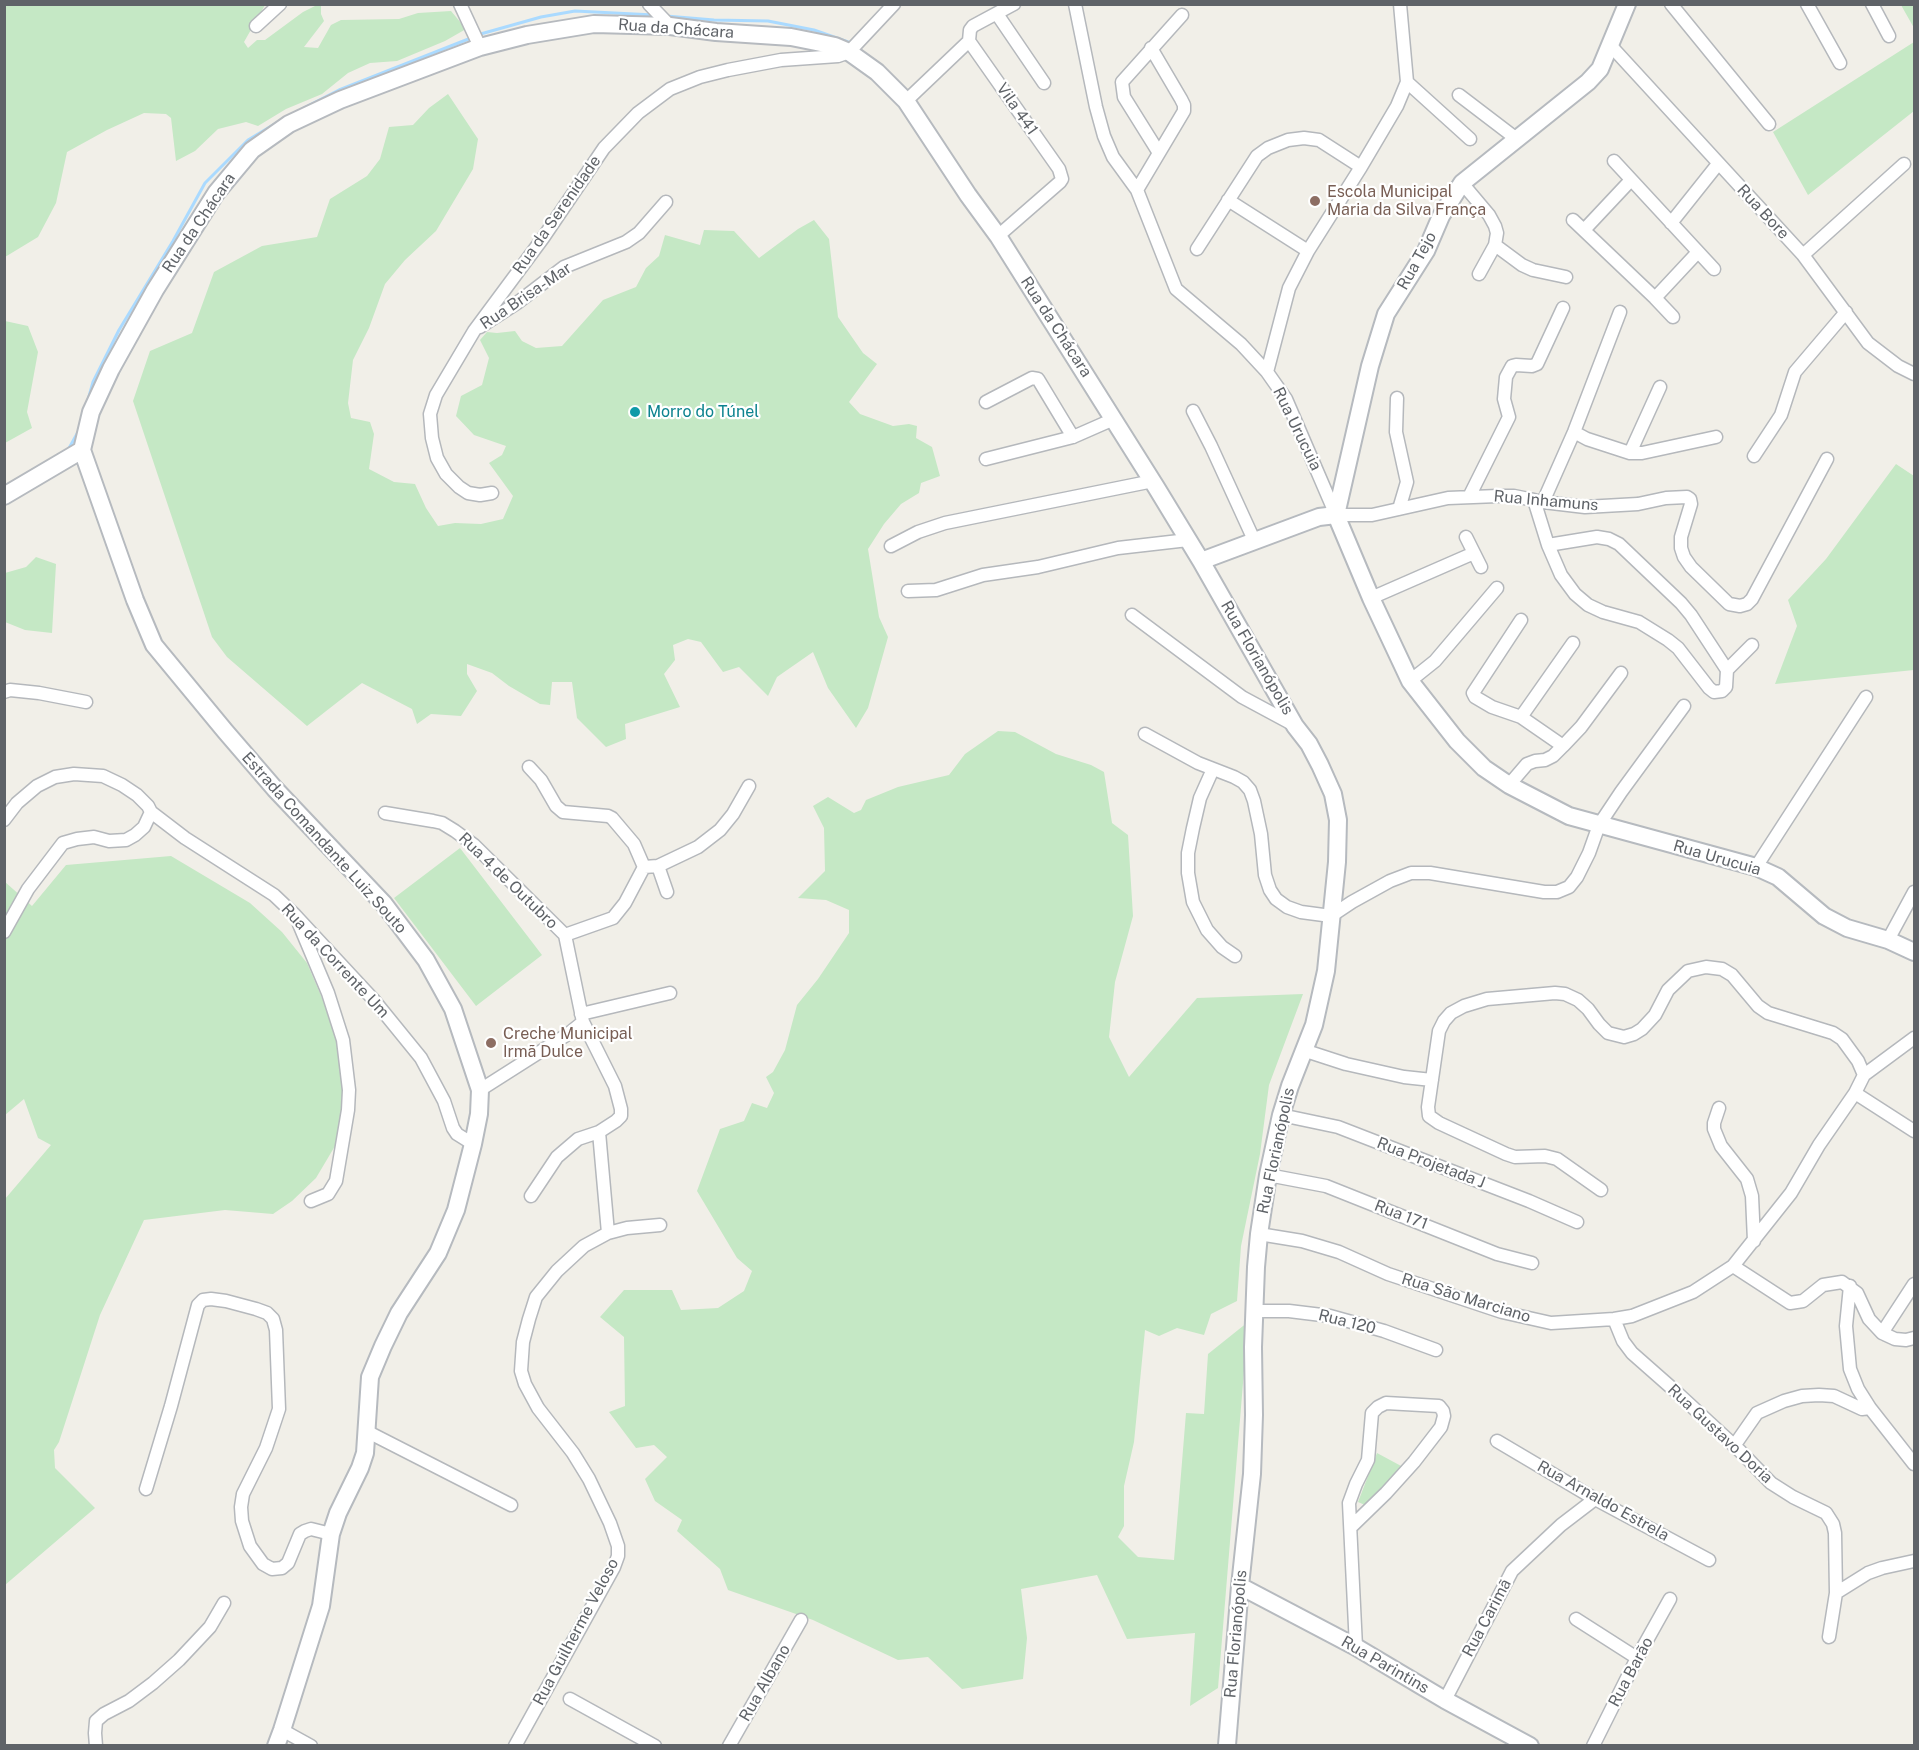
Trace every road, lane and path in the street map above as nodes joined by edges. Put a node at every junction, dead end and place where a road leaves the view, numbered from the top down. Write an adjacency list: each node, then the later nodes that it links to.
1 (280, 4): 14 (street)
2 (460, 4): 19 (street)
3 (649, 4): 15 (street)
4 (1014, 4): 12 (street)
5 (1075, 4): 37 (street, Rua Urucuia)
6 (1400, 4): 23 (street)
7 (1627, 4): 18 (street, Rua Tejo)
8 (1671, 4): 27 (street)
9 (1808, 4): 22 (street)
10 (1872, 4): 16 (street)
11 (893, 5): 21 (street)
12 (998, 14): 17 (street); 24 (street)
13 (1182, 15): 20 (street)
14 (256, 26)
15 (670, 26): 19 (street, Rua da Chácara); 21 (street, Rua da Chácara)
16 (1889, 36)
17 (969, 41): 26 (street); 43 (street, Vila 441)
18 (1611, 46): 29 (street, Rua Tejo); 32 (street, Rua Bore)
19 (480, 47): 68 (street, Rua da Chácara)
20 (1151, 48): 30 (street); 30 (street)
21 (849, 52): 26 (street, Rua da Chácara); 57 (street, Rua da Serenidade)
22 (1840, 63)
23 (1407, 82): 28 (street); 34 (street)
24 (1044, 83)
25 (1459, 95): 29 (street)
26 (906, 101): 43 (street, Rua da Chácara)
27 (1769, 124)
28 (1470, 139)
29 (1518, 140): 36 (street, Rua Tejo)
30 (1159, 153): 37 (street)
31 (1614, 161): 35 (street)
32 (1718, 164): 41 (street); 48 (street, Rua Bore)
33 (1904, 164): 48 (street)
34 (1361, 167): 38 (street); 46 (street)
35 (1630, 181): 41 (street); 42 (street)
36 (1462, 183): 44 (street); 79 (street, Rua Tejo)
37 (1137, 190): 58 (street, Rua Urucuia)
38 (1228, 200): 45 (street); 46 (street)
39 (666, 202): 57 (street, Rua Brisa-Mar)
40 (1572, 220): 42 (street)
41 (1671, 223): 47 (street)
42 (1584, 230): 52 (street)
43 (998, 236): 64 (street, Rua da Chácara)
44 (1495, 245): 50 (street); 51 (street)
45 (1197, 249)
46 (1308, 251): 58 (street)
47 (1697, 253): 49 (street); 52 (street)
48 (1803, 255): 55 (street, Rua Bore)
49 (1714, 269)
50 (1479, 274)
51 (1566, 277)
52 (1655, 298): 56 (street)
53 (1563, 308): 76 (street)
54 (1620, 312): 65 (street)
55 (1846, 312): 59 (street, Rua Bore); 70 (street)
56 (1672, 317)
57 (474, 331): 74 (street, Rua da Serenidade)
58 (1268, 372): 79 (street, Rua Urucuia)
59 (1914, 374)
60 (1660, 387): 69 (street)
61 (1397, 398): 78 (street)
62 (986, 402): 66 (street)
63 (1192, 411): 82 (street)
64 (1114, 419): 66 (street); 73 (street, Rua da Chácara)
65 (1574, 432): 69 (street); 77 (street)
66 (1073, 437): 71 (street)
67 (1716, 437): 69 (street)
68 (82, 450): 75 (street); 132 (street, Estrada Comandante Luiz Souto)
69 (1630, 453)
70 (1754, 456)
71 (986, 459)
72 (1827, 459): 77 (street, Rua Inhamuns)
73 (1153, 481): 81 (street, Rua da Chácara); 84 (street)
74 (492, 493)
75 (4, 496)
76 (1468, 497): 77 (street, Rua Inhamuns); 78 (street, Rua Inhamuns)
77 (1538, 501): 83 (street)
78 (1399, 509): 79 (street, Rua Inhamuns)
79 (1336, 515): 82 (street, Rua Inhamuns); 90 (street, Rua Urucuia)
80 (1466, 537): 85 (street)
81 (1188, 540): 86 (street, Rua da Chácara); 89 (street)
82 (1254, 540): 86 (street, Rua Inhamuns)
83 (1548, 545): 95 (street); 95 (street)
84 (891, 546)
85 (1474, 553): 87 (street); 90 (street)
86 (1201, 561): 103 (street, Rua Florianópolis)
87 (1481, 567)
88 (1497, 588): 97 (street)
89 (908, 591)
90 (1371, 598): 97 (street, Rua Urucuia)
91 (1132, 615): 103 (street)
92 (1521, 620): 102 (street)
93 (1573, 643): 102 (street)
94 (1752, 645): 95 (street)
95 (1727, 670)
96 (1621, 673): 105 (street)
97 (1410, 681): 108 (street, Rua Urucuia)
98 (4, 692): 100 (street)
99 (1866, 697): 116 (street)
100 (87, 702)
101 (1684, 706): 113 (street)
102 (1521, 717): 105 (street)
103 (1295, 726): 120 (street, Rua Florianópolis)
104 (1145, 734): 107 (street)
105 (1563, 746): 108 (street)
106 (528, 767): 115 (street)
107 (1213, 769): 120 (street); 125 (street)
108 (1509, 785): 113 (street, Rua Urucuia)
109 (749, 786): 114 (street)
110 (151, 812): 112 (street, Rua da Corrente Um); 119 (street, Rua da Corrente Um); 121 (street)
111 (385, 813): 122 (street, Rua 4 de Outubro)
112 (4, 820)
113 (1599, 825): 116 (street, Rua Urucuia); 120 (street)
114 (658, 866): 115 (street); 117 (street)
115 (644, 867): 122 (street)
116 (1756, 867): 123 (street, Rua Urucuia)
117 (668, 892)
118 (1914, 892): 123 (street)
119 (295, 915): 138 (street, Rua da Corrente Um); 142 (street)
120 (1331, 916): 129 (street, Rua Florianópolis)
121 (4, 932)
122 (565, 935): 127 (street, Rua 4 de Outubro)
123 (1888, 940): 124 (street, Rua Urucuia)
124 (1914, 952)
125 (1234, 956)
126 (670, 993): 127 (street)
127 (582, 1018): 132 (street); 137 (street, Rua 4 de Outubro)
128 (1914, 1038): 130 (street, Rua São Marciano)
129 (1303, 1050): 131 (street); 135 (street, Rua Florianópolis)
130 (1864, 1075): 131 (street); 133 (street, Rua São Marciano)
131 (1432, 1080): 140 (street)
132 (480, 1090): 138 (street, Estrada Comandante Luiz Souto)
133 (1855, 1094): 136 (street); 147 (street, Rua São Marciano)
134 (1719, 1108): 147 (street)
135 (1281, 1115): 139 (street, Rua Florianópolis); 143 (street, Rua Projetada J)
136 (1914, 1131)
137 (599, 1132): 141 (street); 145 (street)
138 (473, 1144): 158 (street, Estrada Comandante Luiz Souto)
139 (1268, 1175): 146 (street, Rua Florianópolis); 148 (street, Rua 171)
140 (1601, 1190)
141 (531, 1196)
142 (311, 1201)
143 (1577, 1221)
144 (660, 1225): 145 (street, Rua Guilherme Veloso)
145 (608, 1233): 185 (street, Rua Guilherme Veloso)
146 (1259, 1234): 152 (street, Rua Florianópolis); 153 (street, Rua São Marciano)
147 (1754, 1241): 149 (street, Rua São Marciano)
148 (1532, 1263)
149 (1733, 1266): 151 (street); 153 (street, Rua São Marciano)
150 (1914, 1284): 154 (street)
151 (1851, 1286): 154 (street); 157 (street)
152 (1254, 1311): 156 (street, Rua 120); 169 (street, Rua Florianópolis)
153 (1614, 1319): 160 (street, Rua Gustavo Doria)
154 (1882, 1333): 155 (street)
155 (1914, 1338)
156 (1436, 1350)
157 (1870, 1408): 160 (street); 161 (street)
158 (366, 1431): 164 (street); 166 (street, Estrada Comandante Luiz Souto)
159 (1497, 1441): 163 (street, Rua Arnaldo Estrela)
160 (1734, 1446): 170 (street, Rua Gustavo Doria)
161 (1914, 1464)
162 (146, 1489): 166 (street)
163 (1595, 1499): 167 (street, Rua Arnaldo Estrela); 179 (street, Rua Carimã)
164 (511, 1505)
165 (1351, 1527): 165 (street); 176 (street)
166 (331, 1534): 180 (street, Estrada Comandante Luiz Souto)
167 (1709, 1560)
168 (1914, 1561): 170 (street)
169 (1240, 1586): 176 (street, Rua Parintins); 181 (street, Rua Florianópolis)
170 (1836, 1593): 175 (street, Rua Gustavo Doria)
171 (1670, 1599): 177 (street, Rua Barão)
172 (224, 1604): 182 (street)
173 (1576, 1619): 177 (street)
174 (801, 1620): 187 (street, Rua Albano)
175 (1829, 1637)
176 (1356, 1647): 179 (street, Rua Parintins)
177 (1637, 1658): 189 (street, Rua Barão)
178 (570, 1699): 186 (street)
179 (1444, 1700): 188 (street, Rua Parintins)
180 (282, 1730): 183 (street, Estrada Comandante Luiz Souto); 184 (street)
181 (1227, 1745)
182 (96, 1746)
183 (276, 1746)
184 (311, 1746)
185 (515, 1746)
186 (655, 1746)
187 (729, 1746)
188 (1530, 1746)
189 (1593, 1746)

